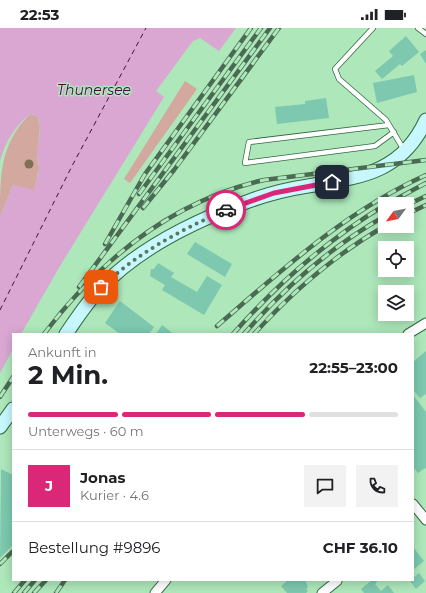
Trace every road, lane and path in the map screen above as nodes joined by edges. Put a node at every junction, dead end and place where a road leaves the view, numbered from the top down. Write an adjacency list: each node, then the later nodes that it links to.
1 (373, 28): 5 (lane)
2 (418, 28): 3 (lane)
3 (426, 34)
4 (426, 120): 7 (street)
5 (389, 125): 6 (lane); 6 (lane)
6 (394, 132): 7 (lane)
7 (405, 151): 9 (street)
8 (426, 324): 10 (street)
9 (67, 333)
10 (410, 333)
11 (12, 409): 12 (street)
12 (0, 427)
13 (414, 505): 14 (street)
14 (424, 515)
15 (165, 581): 17 (street)
16 (337, 581): 18 (street)
17 (155, 593)
18 (322, 593)

